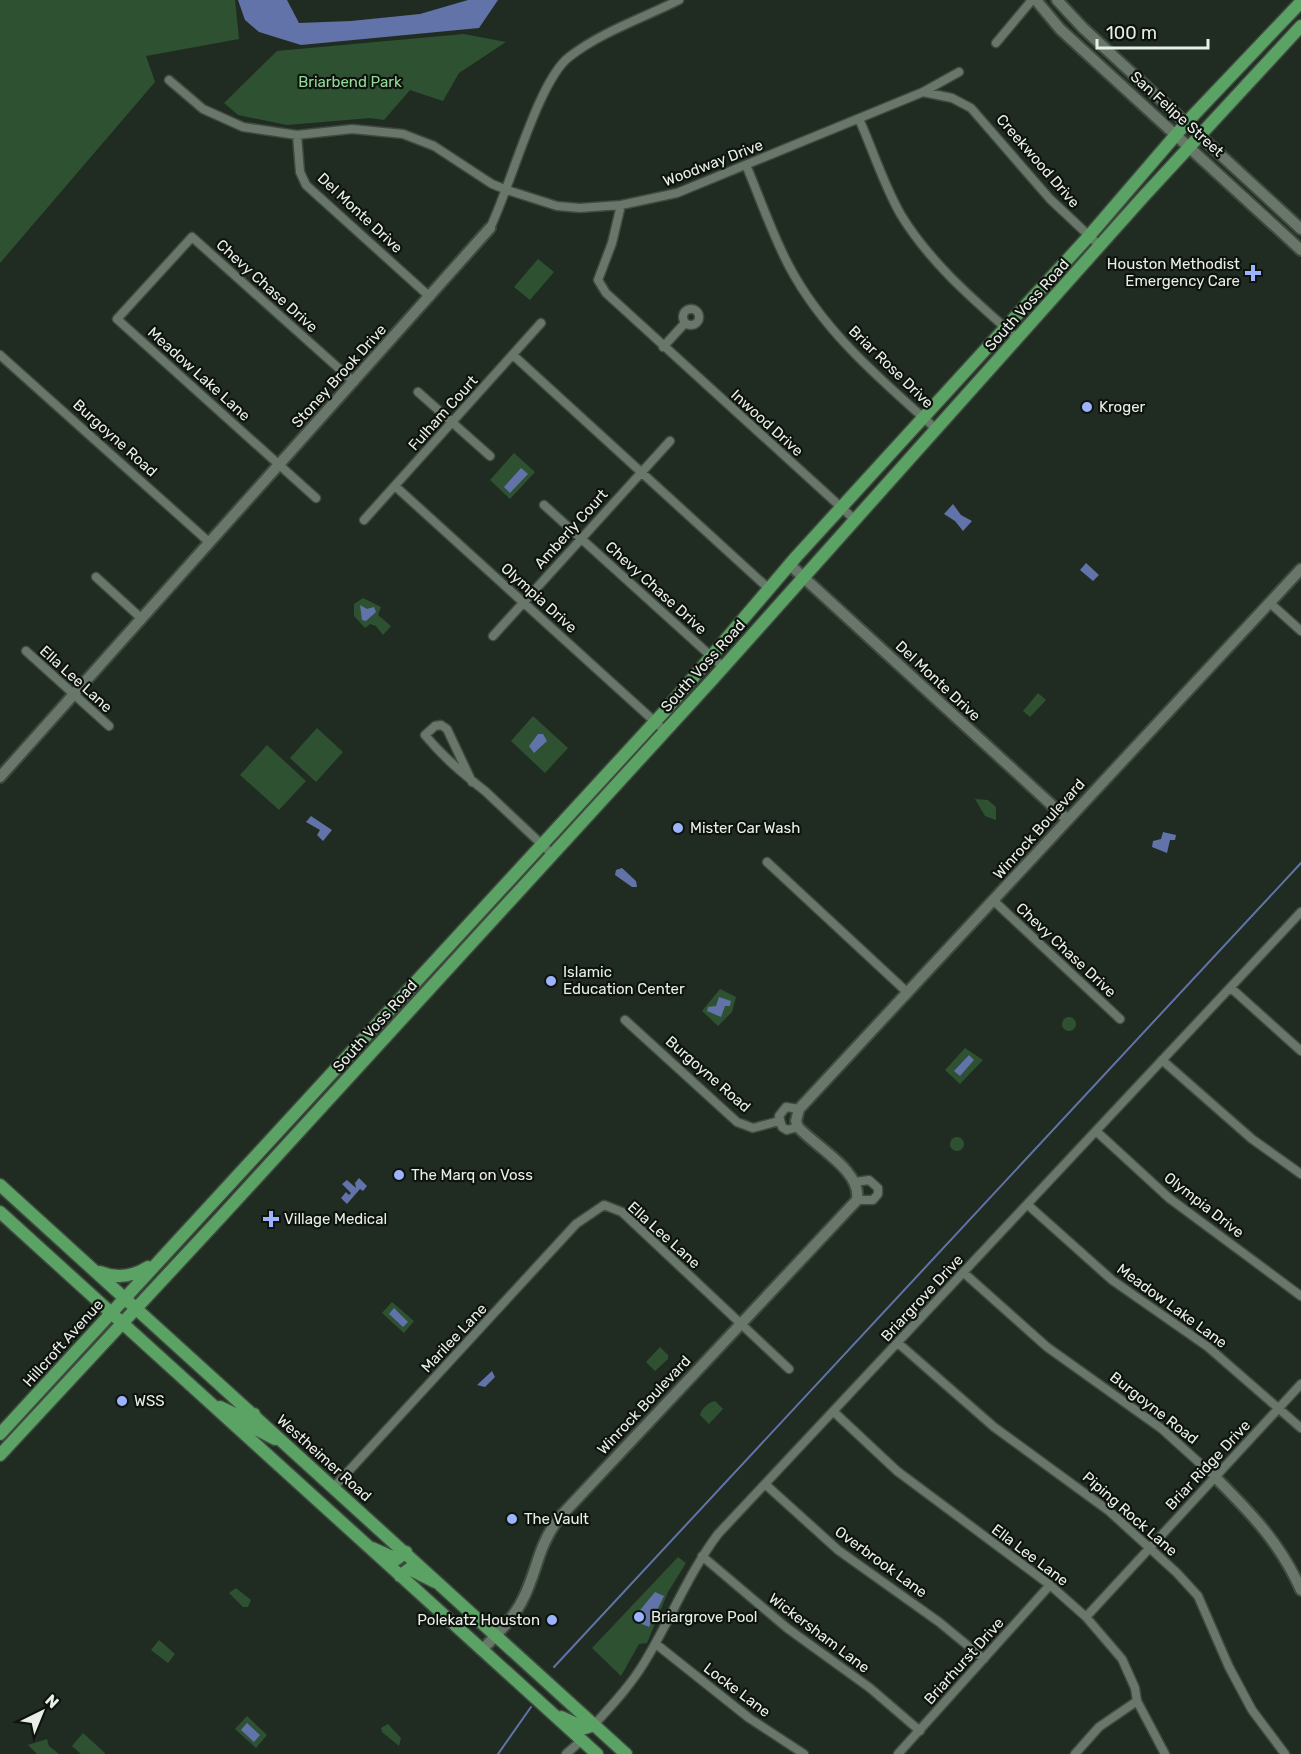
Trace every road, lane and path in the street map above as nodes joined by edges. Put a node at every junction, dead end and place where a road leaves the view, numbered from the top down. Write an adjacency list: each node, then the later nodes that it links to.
1 (679, 0): 21 (street, Stoney Brook Drive)
2 (1034, 0): 6 (street); 16 (street, San Felipe Street)
3 (1057, 0): 15 (street, San Felipe Street)
4 (1301, 2): 7 (main road, South Voss Road)
5 (1301, 26): 8 (main road, South Voss Road)
6 (996, 44)
7 (1251, 54): 8 (main road); 15 (main road, South Voss Road)
8 (1264, 66): 17 (main road, South Voss Road)
9 (959, 72): 11 (street, Woodway Drive)
10 (169, 80): 18 (street, Woodway Drive)
11 (945, 81): 12 (street, Woodway Drive); 13 (street)
12 (923, 92): 13 (street, Creekwood Drive); 14 (street, Woodway Drive)
13 (952, 98): 27 (street, Creekwood Drive)
14 (859, 119): 20 (street, Woodway Drive); 34 (street)
15 (1187, 122): 16 (main road, South Voss Road); 17 (street, San Felipe Street)
16 (1177, 134): 19 (street, San Felipe Street); 27 (main road, South Voss Road)
17 (1200, 134): 19 (main road, South Voss Road); 23 (street, San Felipe Street)
18 (297, 135): 21 (street, Woodway Drive); 31 (street, Del Monte Drive)
19 (1190, 145): 24 (street, San Felipe Street); 28 (main road, South Voss Road)
20 (746, 165): 22 (street, Woodway Drive); 41 (street, Briar Rose Drive)
21 (507, 190): 22 (street, Woodway Drive); 25 (street, Stoney Brook Drive)
22 (621, 206): 36 (street, Inwood Drive)
23 (1285, 213): 24 (street); 26 (street, San Felipe Street)
24 (1276, 224): 29 (street, San Felipe Street)
25 (490, 228): 31 (street, Stoney Brook Drive)
26 (1301, 229)
27 (1089, 236): 28 (street, Creekwood Drive); 34 (main road, South Voss Road)
28 (1100, 246): 35 (main road, South Voss Road)
29 (1301, 250)
30 (164, 265): 39 (street, Chevy Chase Drive); 46 (street, Meadow Lake Lane)
31 (430, 297): 39 (street, Stoney Brook Drive)
32 (541, 323): 38 (street, Fulham Court)
33 (685, 324): 36 (street)
34 (1006, 328): 35 (street); 41 (main road, South Voss Road)
35 (1017, 338): 43 (main road, South Voss Road)
36 (663, 347): 53 (street, Inwood Drive)
37 (0, 355): 57 (street, Burgoyne Road)
38 (513, 355): 42 (street, Fulham Court); 47 (street)
39 (354, 382): 46 (street, Stoney Brook Drive)
40 (418, 392): 42 (street)
41 (923, 417): 43 (street, Briar Rose Drive); 48 (main road, South Voss Road)
42 (452, 422): 45 (street); 49 (street, Fulham Court)
43 (935, 428): 50 (main road, South Voss Road)
44 (670, 441): 47 (street, Amberly Court)
45 (490, 456)
46 (280, 464): 51 (street, Meadow Lake Lane); 57 (street, Stoney Brook Drive)
47 (641, 472): 56 (street, Amberly Court); 62 (street)
48 (869, 476): 50 (main road); 53 (main road, South Voss Road)
49 (395, 486): 55 (street, Fulham Court); 63 (street, Olympia Drive)
50 (882, 488): 54 (main road, South Voss Road)
51 (316, 498)
52 (544, 505): 56 (street, Chevy Chase Drive)
53 (841, 507): 54 (street, Inwood Drive); 58 (main road, South Voss Road)
54 (854, 519): 60 (main road, South Voss Road)
55 (364, 520)
56 (581, 538): 63 (street, Amberly Court); 69 (street, Chevy Chase Drive)
57 (210, 543): 65 (street, Stoney Brook Drive)
58 (789, 564): 60 (street, Del Monte Drive); 62 (main road, South Voss Road)
59 (1301, 569): 64 (street, Winrock Boulevard)
60 (802, 576): 70 (main road, South Voss Road); 77 (street, Del Monte Drive)
61 (96, 577): 65 (street)
62 (768, 588): 69 (main road, South Voss Road)
63 (523, 603): 67 (street, Amberly Court); 72 (street, Olympia Drive)
64 (1270, 603): 66 (street); 77 (street, Winrock Boulevard)
65 (142, 619): 71 (street, Stoney Brook Drive)
66 (1301, 631)
67 (493, 636)
68 (26, 651): 71 (street, Ella Lee Lane)
69 (712, 657): 70 (street, Chevy Chase Drive); 72 (main road, South Voss Road)
70 (723, 667): 74 (main road, South Voss Road)
71 (74, 695): 73 (street, Ella Lee Lane); 75 (street, Stoney Brook Drive)
72 (654, 722): 74 (street, Olympia Drive); 78 (main road, South Voss Road)
73 (109, 726)
74 (664, 730): 79 (main road, South Voss Road)
75 (2, 772)
76 (472, 782): 76 (street); 78 (street)
77 (1067, 819): 81 (street, Winrock Boulevard)
78 (542, 844): 79 (street); 83 (main road, South Voss Road)
79 (552, 854): 84 (main road, South Voss Road)
80 (767, 862): 87 (street)
81 (994, 901): 87 (street, Winrock Boulevard); 89 (street, Chevy Chase Drive)
82 (1300, 913): 86 (street, Briargrove Drive)
83 (474, 917): 84 (main road); 85 (main road, South Voss Road)
84 (485, 927): 88 (main road, South Voss Road)
85 (411, 985): 88 (main road); 92 (main road, South Voss Road)
86 (1231, 988): 91 (street); 93 (street, Briargrove Drive)
87 (908, 993): 95 (street, Winrock Boulevard)
88 (423, 996): 94 (main road, South Voss Road)
89 (1120, 1018)
90 (625, 1020): 96 (street, Burgoyne Road)
91 (1301, 1052)
92 (346, 1056): 94 (main road); 98 (main road, South Voss Road)
93 (1162, 1060): 99 (street, Briargrove Drive); 101 (street)
94 (358, 1067): 100 (main road, South Voss Road)
95 (799, 1109): 96 (street, Winrock Boulevard); 97 (street)
96 (779, 1121): 97 (street, Winrock Boulevard)
97 (798, 1127): 102 (street, Winrock Boulevard)
98 (277, 1131): 100 (main road); 106 (main road, South Voss Road)
99 (1096, 1131): 105 (street, Briargrove Drive); 113 (street, Olympia Drive)
100 (289, 1142): 109 (main road, South Voss Road)
101 (1301, 1174)
102 (855, 1182): 104 (street); 104 (street, Winrock Boulevard)
103 (0, 1185): 111 (main road, Westheimer Road)
104 (857, 1200): 118 (street, Winrock Boulevard)
105 (1028, 1204): 112 (street, Briargrove Drive); 124 (street, Meadow Lake Lane)
106 (209, 1208): 109 (main road); 110 (main road, South Voss Road)
107 (596, 1209): 118 (street, Ella Lee Lane); 135 (street, Marilee Lane)
108 (0, 1212): 116 (main road)
109 (220, 1218): 115 (main road, South Voss Road)
110 (160, 1261): 111 (main road); 114 (main road, South Voss Road)
111 (92, 1269): 114 (main road, Westheimer Road)
112 (964, 1273): 119 (street, Briargrove Drive); 133 (street, Burgoyne Road)
113 (1301, 1296)
114 (124, 1298): 115 (main road, Westheimer Road); 116 (main road, Hillcroft Avenue)
115 (135, 1308): 117 (main road, South Voss Road); 127 (main road, Westheimer Road)
116 (111, 1313): 117 (main road); 122 (main road, Hillcroft Avenue)
117 (121, 1323): 123 (main road); 125 (main road, Hillcroft Avenue)
118 (740, 1324): 120 (street, Ella Lee Lane); 145 (street, Winrock Boulevard)
119 (898, 1343): 126 (street, Briargrove Drive); 137 (street, Piping Rock Lane)
120 (789, 1369)
121 (1301, 1384): 124 (street, Briar Ridge Drive)
122 (30, 1402): 125 (main road); 130 (main road, Hillcroft Avenue)
123 (210, 1403): 127 (main road); 129 (main road)
124 (1279, 1408): 128 (street, Meadow Lake Lane); 133 (street, Briar Ridge Drive)
125 (40, 1412): 132 (main road, Hillcroft Avenue)
126 (834, 1412): 134 (street, Briargrove Drive); 142 (street, Ella Lee Lane)
127 (254, 1414): 131 (main road, Westheimer Road)
128 (1301, 1428)
129 (241, 1430): 131 (main road); 136 (main road)
130 (0, 1434)
131 (287, 1444): 135 (main road, Westheimer Road)
132 (0, 1455)
133 (1215, 1477): 137 (street, Briar Ridge Drive); 143 (street, Burgoyne Road)
134 (765, 1484): 139 (street, Briargrove Drive); 148 (street, Overbrook Lane)
135 (334, 1487): 138 (main road, Westheimer Road)
136 (368, 1546): 138 (main road); 140 (main road)
137 (1150, 1548): 144 (street, Briar Ridge Drive); 161 (street, Piping Rock Lane)
138 (406, 1552): 141 (main road, Westheimer Road)
139 (702, 1556): 146 (street, Briargrove Drive); 152 (street, Wickersham Lane)
140 (400, 1576): 141 (main road); 147 (main road)
141 (439, 1583): 145 (main road, Westheimer Road)
142 (1050, 1585): 144 (street, Ella Lee Lane); 148 (street, Briarhurst Drive)
143 (1301, 1590)
144 (1086, 1617): 149 (street, Ella Lee Lane)
145 (496, 1635): 147 (street, Winrock Boulevard); 151 (main road, Westheimer Road)
146 (656, 1644): 151 (street, Briargrove Drive); 157 (street, Locke Lane)
147 (483, 1649): 150 (main road)
148 (984, 1659): 152 (street, Briarhurst Drive)
149 (1137, 1701): 159 (street); 160 (street, Ella Lee Lane)
150 (554, 1714): 151 (main road); 153 (main road)
151 (594, 1725): 154 (main road, Westheimer Road)
152 (920, 1731): 158 (street, Briarhurst Drive)
153 (582, 1740): 154 (main road); 155 (street); 156 (main road)
154 (624, 1752)
155 (566, 1754)
156 (597, 1754)
157 (804, 1754)
158 (898, 1754)
159 (1075, 1754)
160 (1165, 1754)
161 (1285, 1754)

